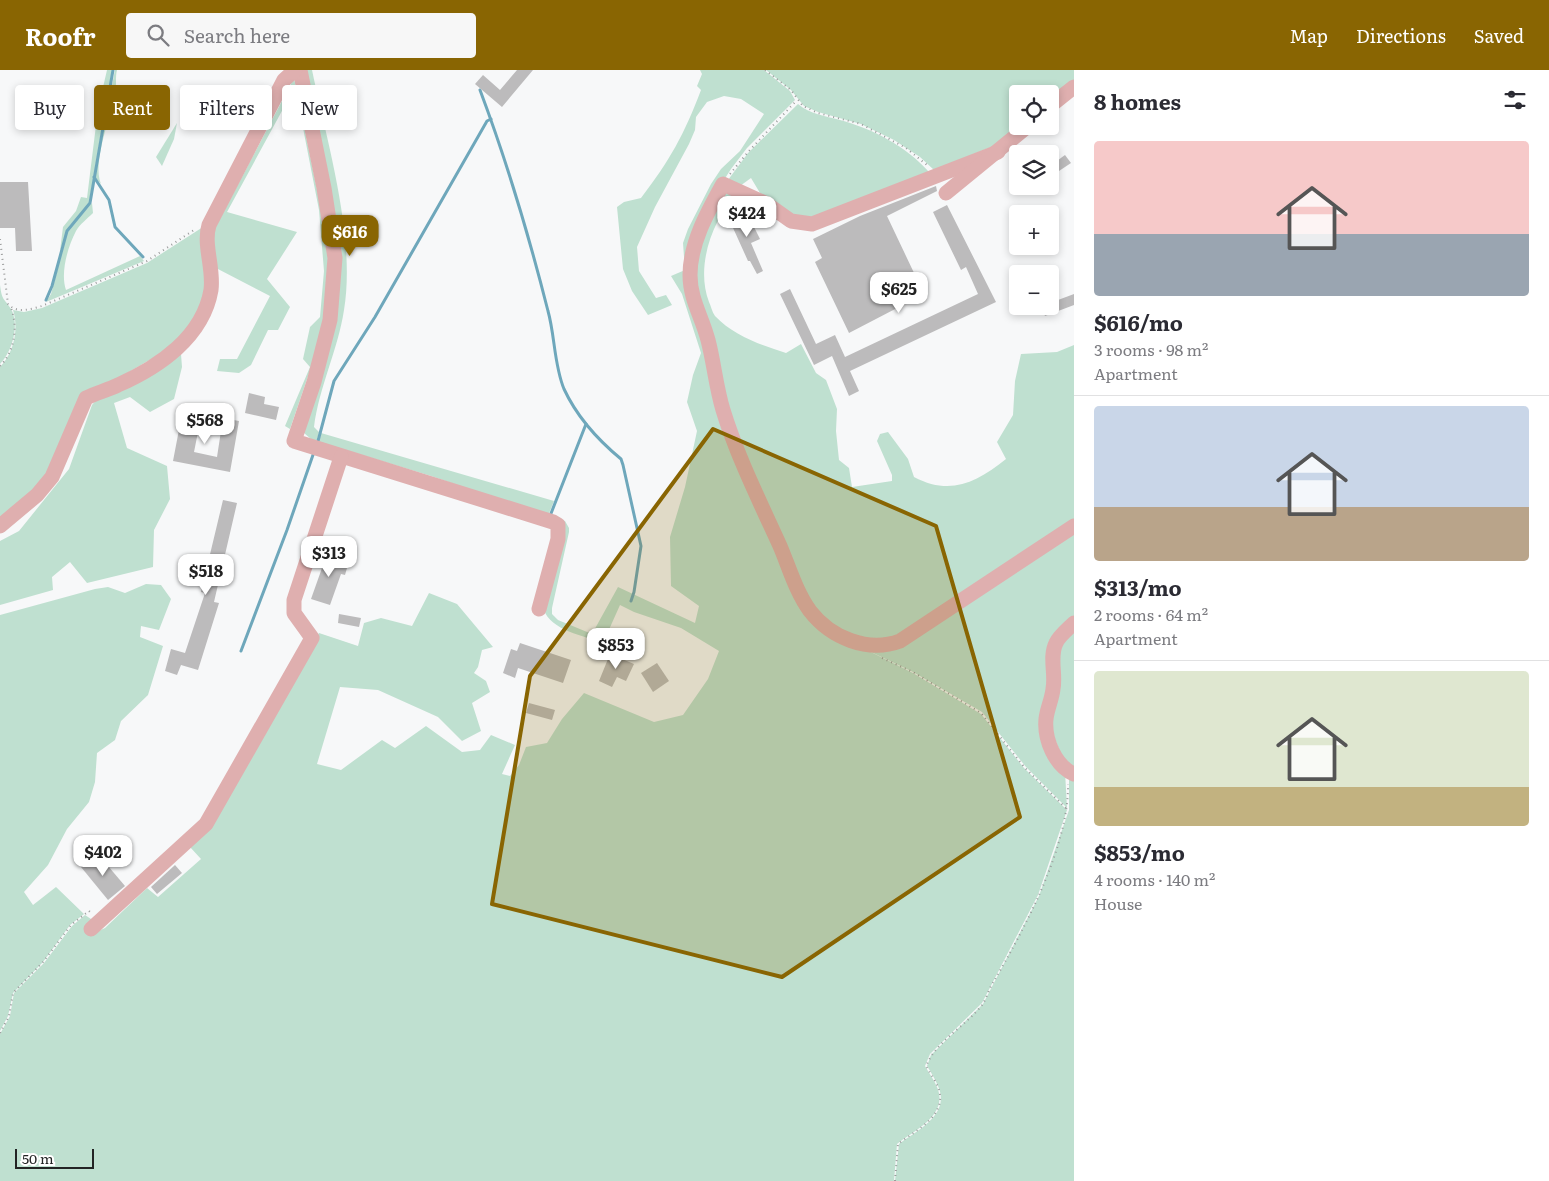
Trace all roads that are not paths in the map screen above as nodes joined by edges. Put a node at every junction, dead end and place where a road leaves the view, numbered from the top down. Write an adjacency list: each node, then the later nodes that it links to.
1 (295, 70): 9 (street)
2 (300, 70): 8 (street)
3 (1074, 87): 4 (street)
4 (1059, 99)
5 (1018, 135): 6 (street)
6 (998, 152): 7 (street); 10 (street)
7 (946, 193)
8 (340, 457): 11 (street); 14 (street)
9 (0, 526)
10 (1074, 526)
11 (539, 610)
12 (1074, 623): 13 (street)
13 (1071, 773)
14 (96, 924)

